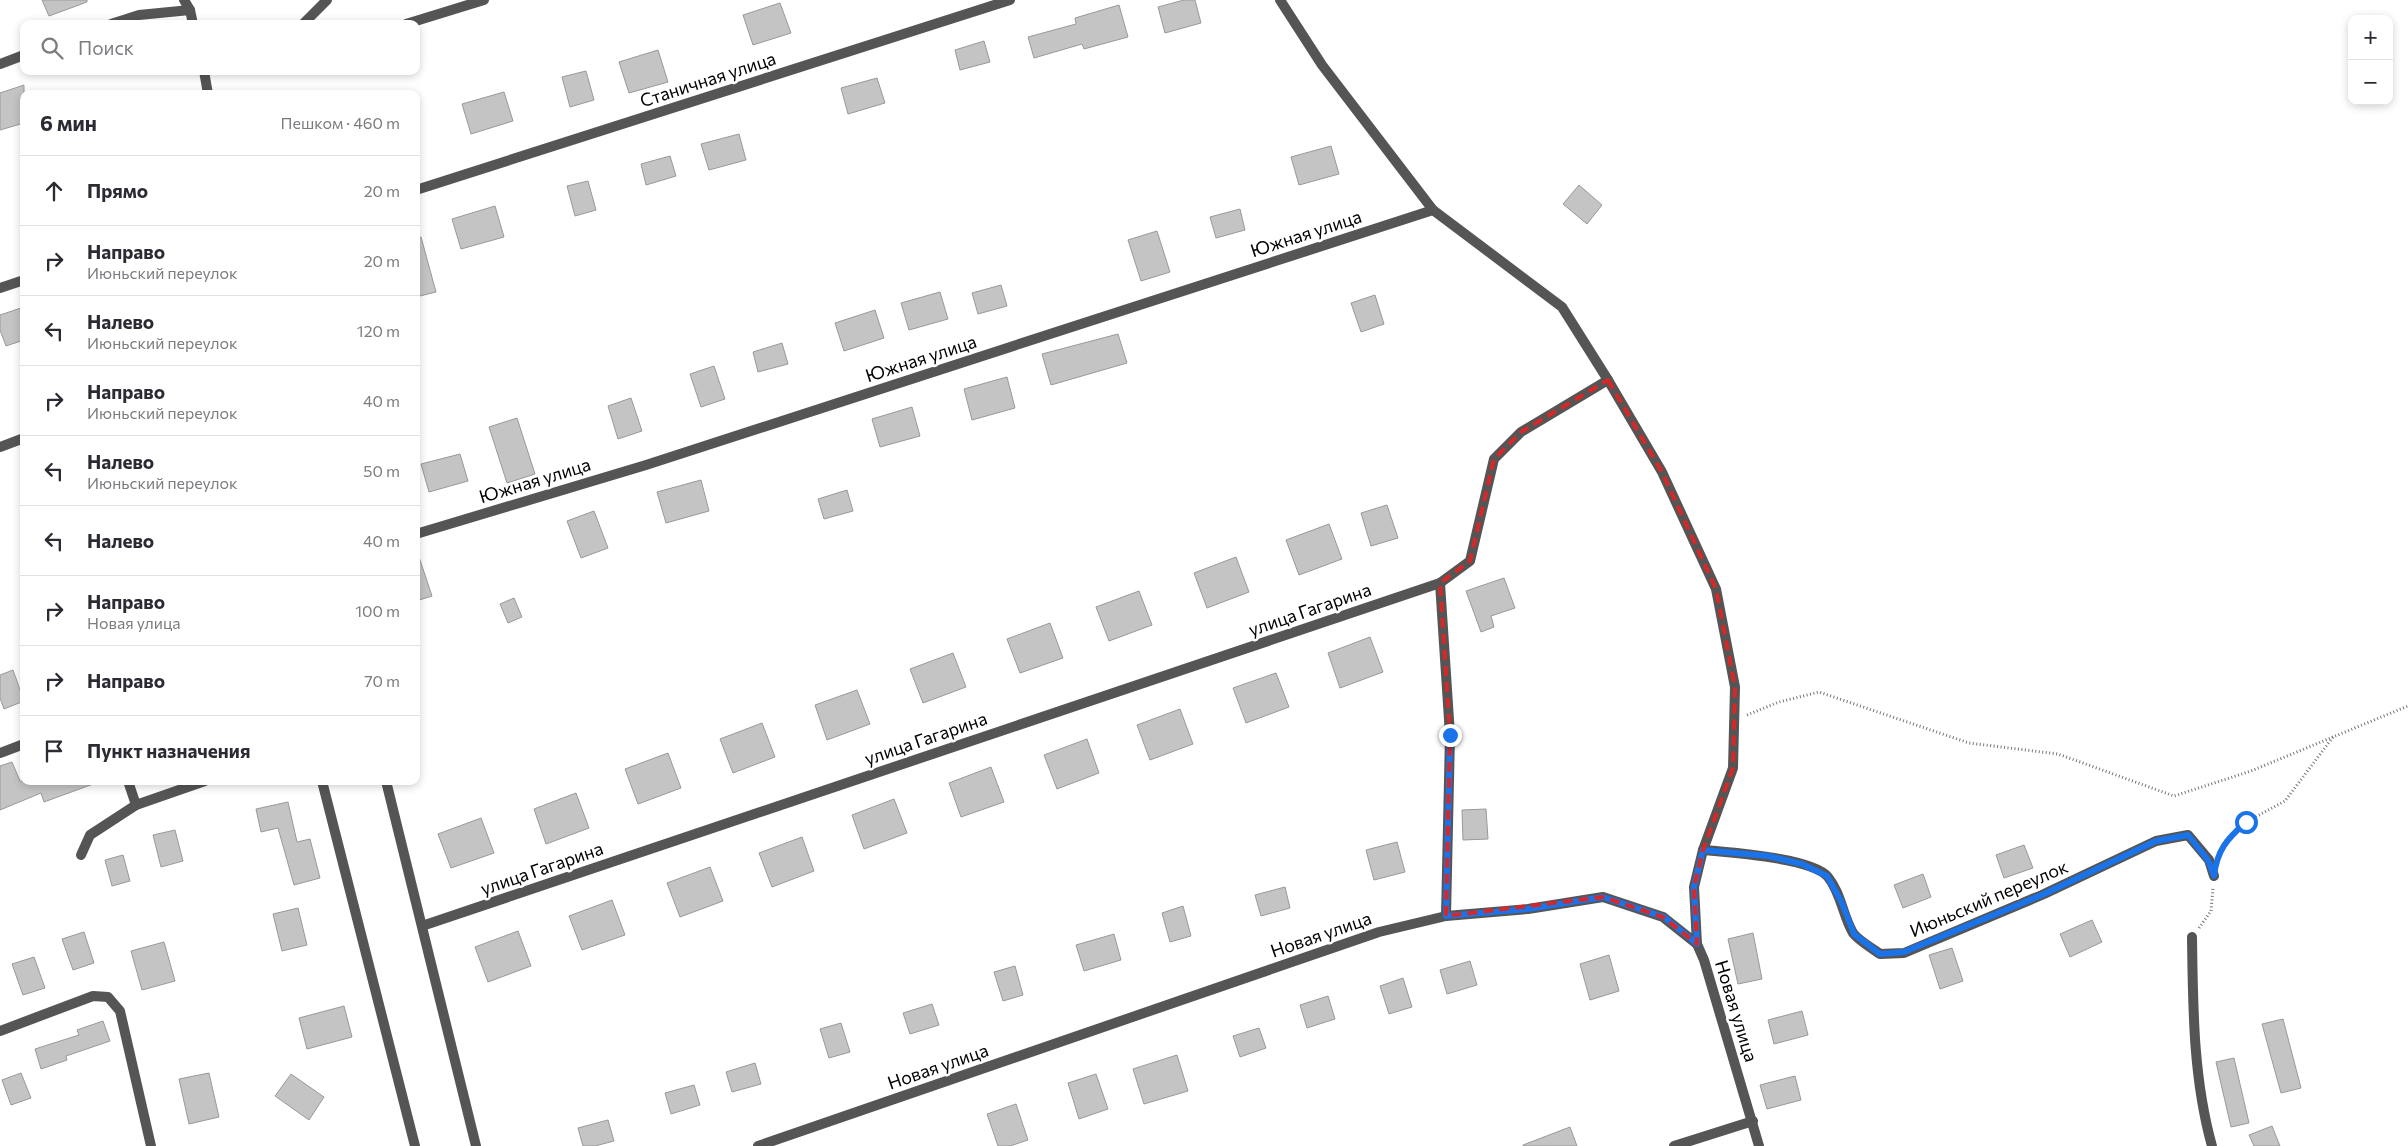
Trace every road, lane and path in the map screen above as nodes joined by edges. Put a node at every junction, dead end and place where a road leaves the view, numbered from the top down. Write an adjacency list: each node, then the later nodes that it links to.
1 (184, 0): 6 (street)
2 (327, 0): 9 (street)
3 (484, 0): 10 (street)
4 (1010, 0): 15 (street, Станичная улица)
5 (1280, 0): 16 (street)
6 (190, 10): 7 (street); 8 (street)
7 (123, 20)
8 (192, 20)
9 (307, 20)
10 (419, 20)
11 (20, 56): 12 (street)
12 (0, 64)
13 (205, 75): 14 (street)
14 (207, 90)
15 (420, 189)
16 (1433, 210): 19 (street); 22 (street, Южная улица)
17 (20, 281): 18 (street)
18 (0, 288)
19 (1608, 380): 23 (street, улица Гагарина); 25 (street)
20 (20, 440): 21 (street)
21 (0, 447)
22 (420, 533)
23 (1440, 583): 37 (street); 38 (street, улица Гагарина)
24 (2408, 706): 26 (path)
25 (1734, 721): 26 (path); 34 (street)
26 (2333, 737): 36 (path)
27 (20, 746): 28 (street)
28 (0, 753)
29 (129, 785): 33 (street)
30 (194, 785): 33 (street)
31 (323, 785): 44 (street)
32 (387, 785): 38 (street)
33 (136, 805): 35 (street)
34 (1703, 850): 36 (street, Июньский переулок); 40 (street)
35 (81, 855)
36 (2214, 876): 39 (path)
37 (1446, 916): 40 (street, Новая улица); 46 (street, Новая улица)
38 (422, 926): 45 (street)
39 (2192, 936): 49 (street)
40 (1697, 944): 42 (street, Новая улица)
41 (0, 1032): 43 (street)
42 (1753, 1121): 47 (street); 48 (street, Новая улица)
43 (151, 1146)
44 (415, 1146)
45 (476, 1146)
46 (758, 1146)
47 (1674, 1146)
48 (1759, 1146)
49 (2212, 1146)

